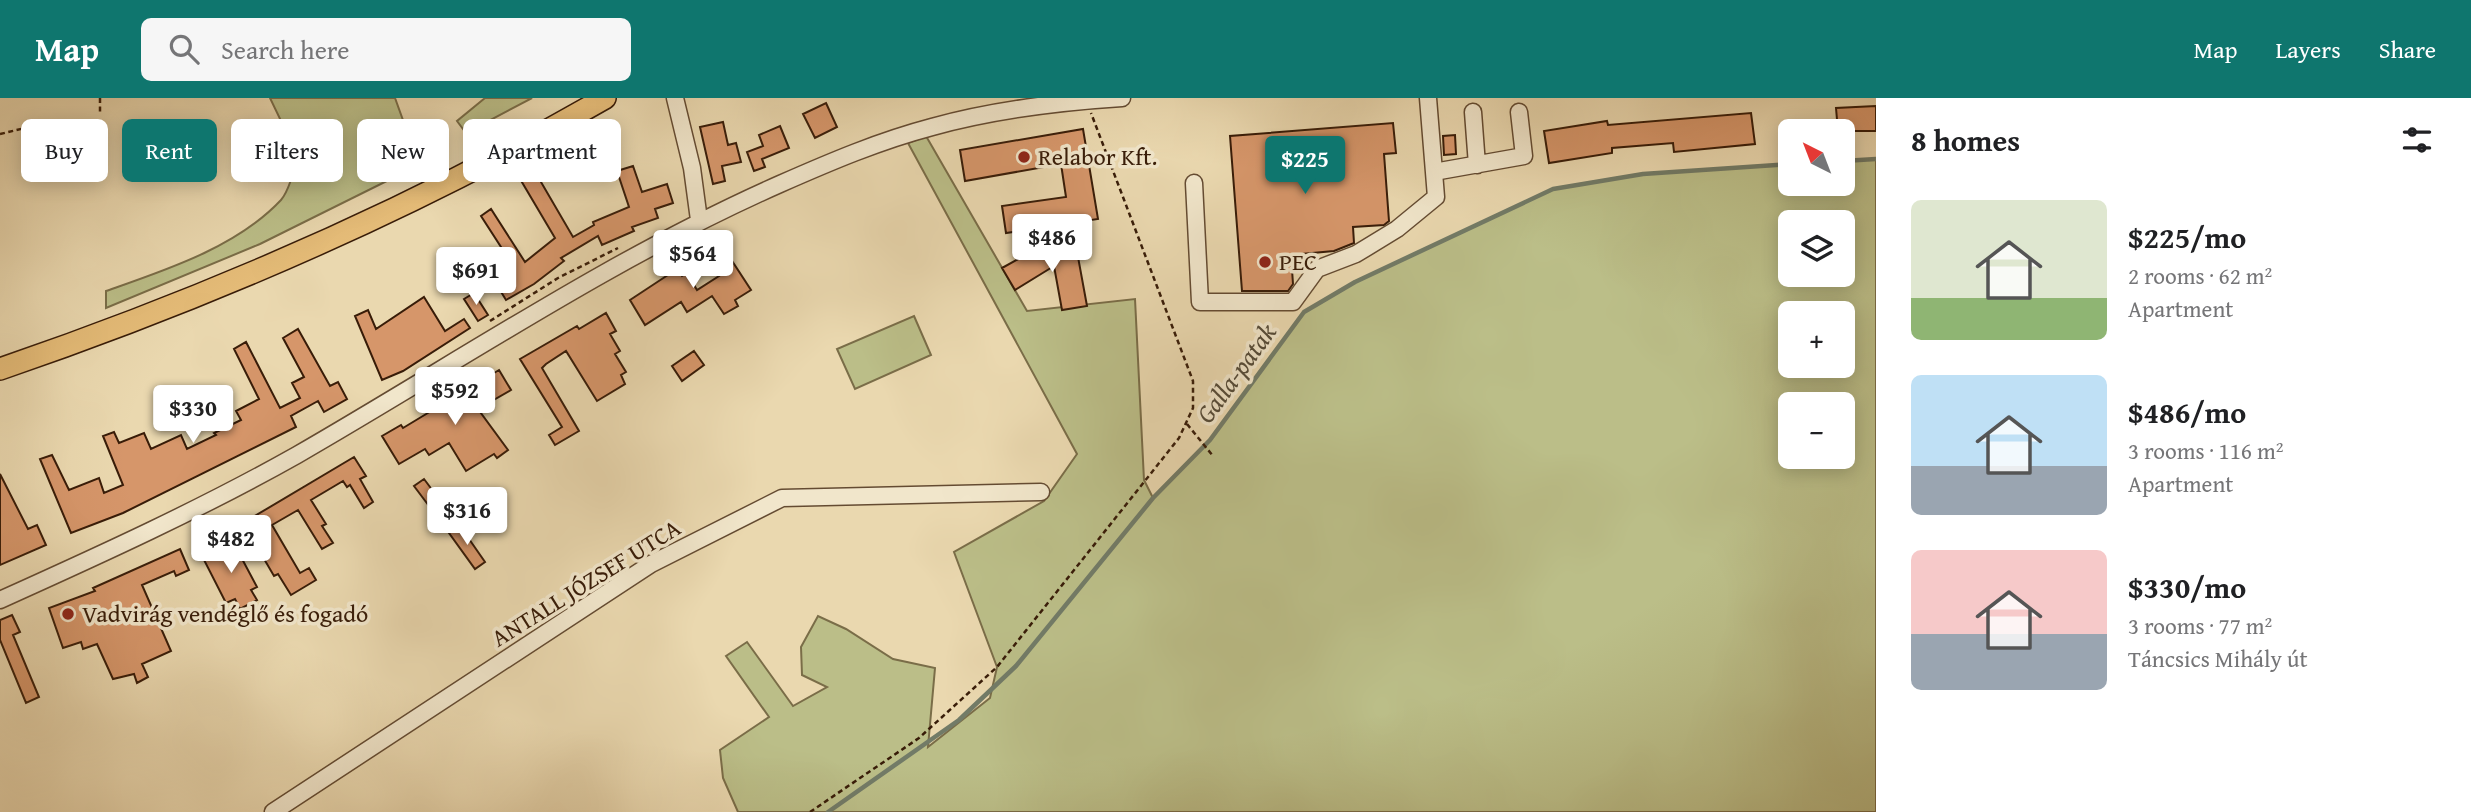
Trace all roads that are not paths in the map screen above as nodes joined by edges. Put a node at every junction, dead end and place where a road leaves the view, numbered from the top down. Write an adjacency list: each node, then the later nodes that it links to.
1 (605, 98): 12 (main road)
2 (675, 98): 11 (street)
3 (1122, 98): 5 (street)
4 (1428, 98): 9 (street)
5 (1053, 101): 11 (street)
6 (1473, 112): 8 (street)
7 (1519, 112): 8 (street)
8 (1477, 165): 9 (street)
9 (1434, 172): 10 (street)
10 (1194, 183)
11 (699, 220): 14 (street)
12 (0, 369)
13 (1041, 492): 15 (street, ANTALL JÓZSEF UTCA)
14 (0, 600)
15 (273, 812)

